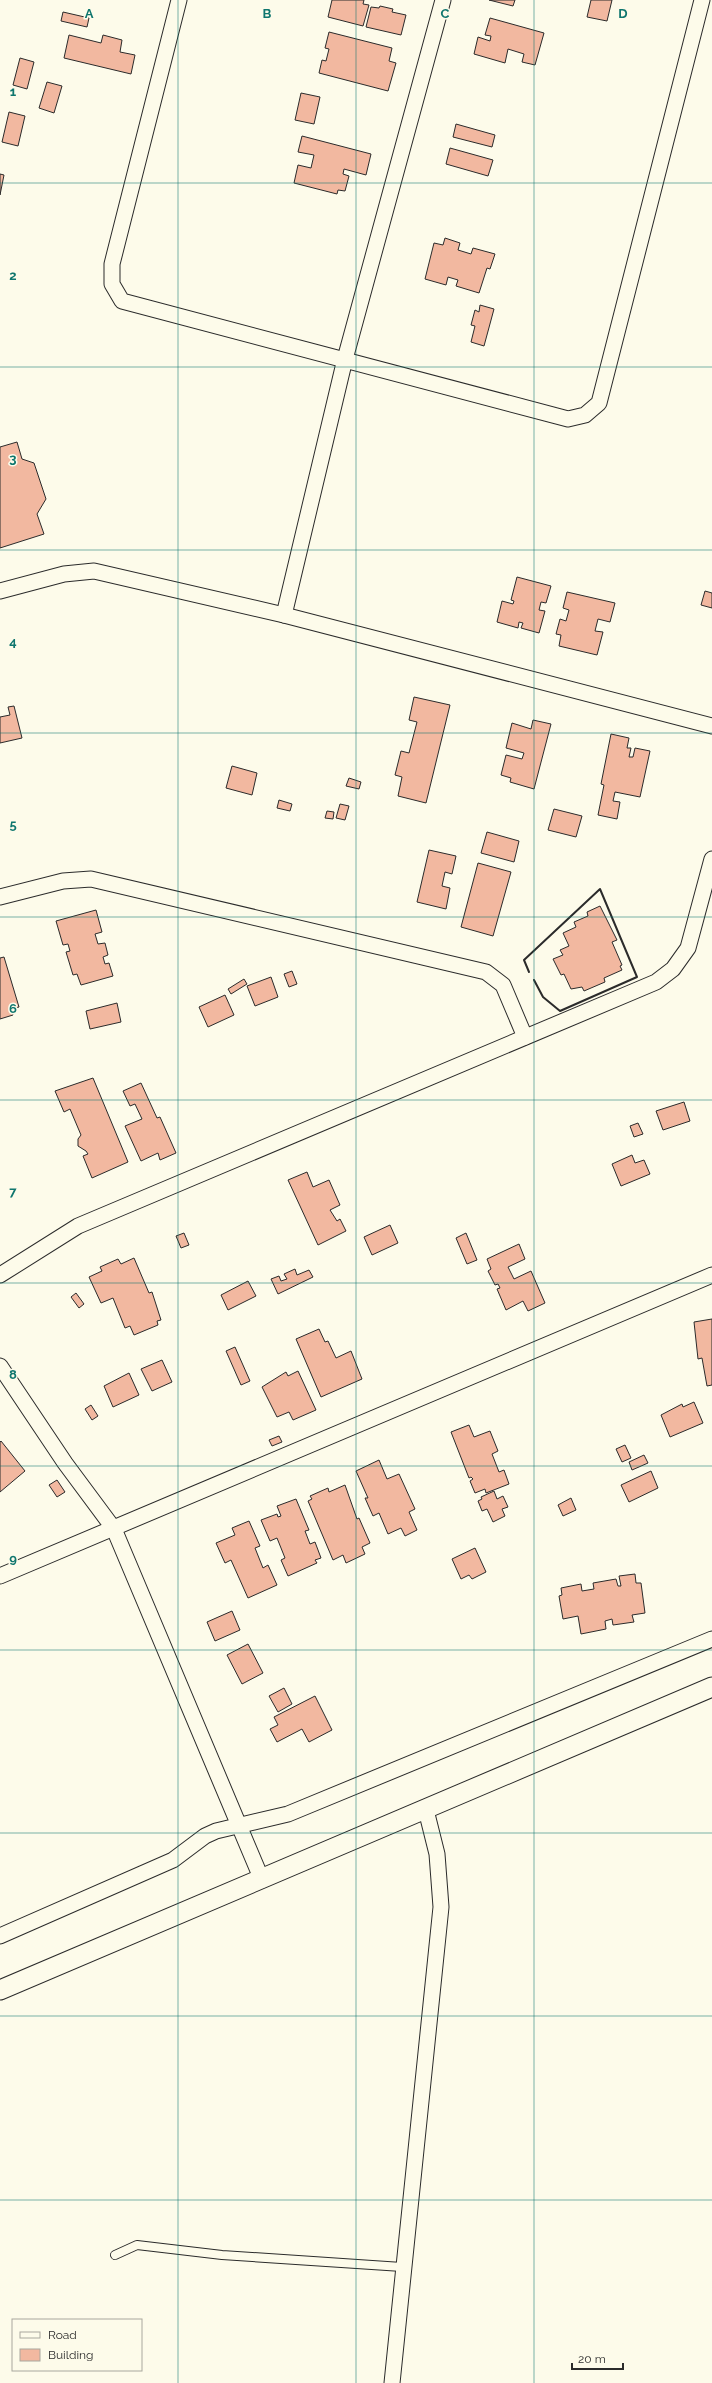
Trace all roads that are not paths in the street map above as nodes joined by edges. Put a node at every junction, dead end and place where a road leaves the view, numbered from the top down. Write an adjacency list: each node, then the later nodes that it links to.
1 (179, 0): 4 (street)
2 (443, 0): 4 (street)
3 (702, 0): 4 (street)
4 (345, 359): 6 (street)
5 (0, 591): 6 (street)
6 (284, 614): 7 (street)
7 (712, 726)
8 (712, 859): 10 (street)
9 (0, 897): 10 (street)
10 (525, 1037): 12 (street)
11 (712, 1274): 14 (street)
12 (0, 1275)
13 (0, 1366): 14 (street)
14 (114, 1529): 15 (street); 19 (street)
15 (0, 1576)
16 (712, 1639): 19 (street)
17 (712, 1687): 18 (street)
18 (426, 1810): 20 (street); 24 (street)
19 (239, 1824): 20 (street); 21 (street)
20 (262, 1880): 22 (street)
21 (0, 1936)
22 (0, 1990)
23 (114, 2254): 24 (lane)
24 (402, 2267): 25 (street)
25 (392, 2383)

